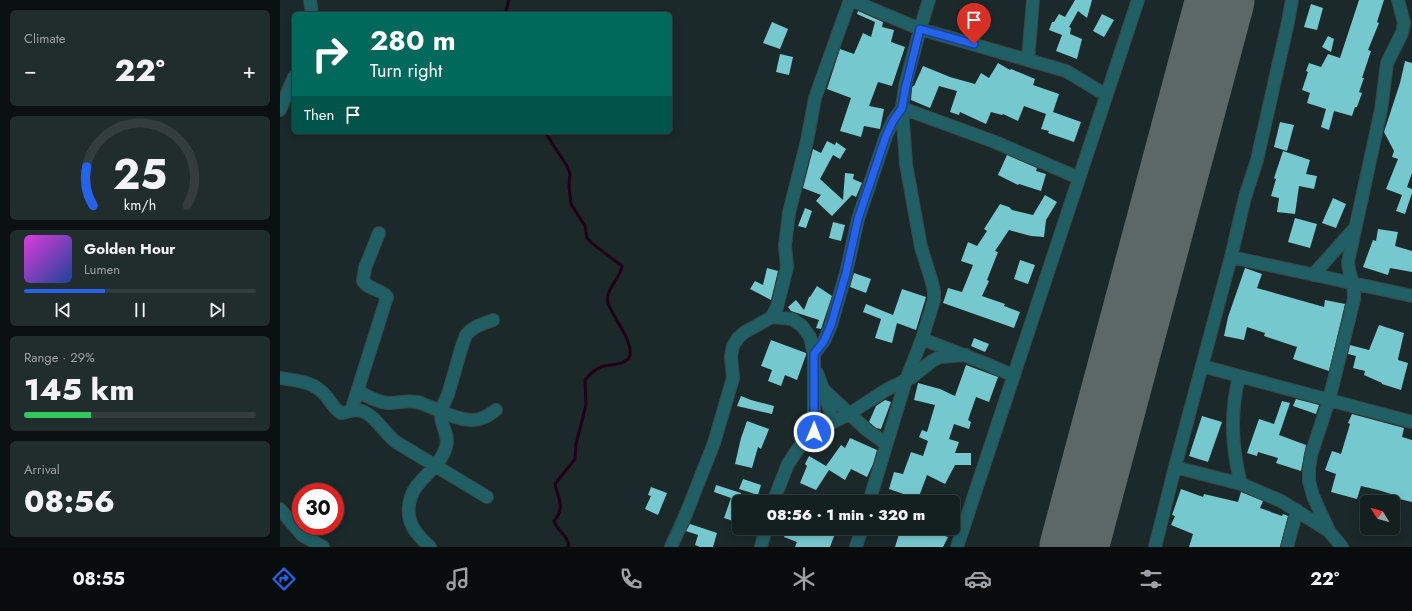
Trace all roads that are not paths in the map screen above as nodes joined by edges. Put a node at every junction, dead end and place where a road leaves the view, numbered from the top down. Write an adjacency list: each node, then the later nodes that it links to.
1 (310, 0): 8 (street)
2 (851, 0): 9 (street); 22 (street)
3 (929, 0): 9 (street)
4 (1033, 0): 10 (street)
5 (1138, 0): 12 (street)
6 (1292, 0): 18 (street)
7 (1398, 0): 16 (street)
8 (312, 12)
9 (920, 29): 10 (street); 13 (street)
10 (1028, 60): 12 (street)
11 (292, 82): 14 (street)
12 (1106, 95): 15 (street)
13 (902, 108): 15 (street); 24 (street); 26 (street)
14 (280, 110)
15 (1079, 178): 28 (street)
16 (1355, 228): 19 (street); 20 (street)
17 (379, 233): 33 (street)
18 (1231, 257): 19 (street); 27 (street)
19 (1314, 275): 20 (street)
20 (1354, 283): 21 (street); 34 (street)
21 (1412, 296)
22 (772, 317): 26 (street); 56 (street)
23 (493, 320): 37 (street)
24 (922, 339): 25 (street); 31 (street)
25 (966, 356): 28 (street); 31 (street)
26 (814, 358): 32 (street); 41 (street)
27 (1202, 366): 29 (street); 44 (street)
28 (1014, 376): 59 (street)
29 (1239, 377): 34 (street); 45 (street)
30 (280, 378): 36 (street)
31 (906, 380): 38 (street); 42 (street)
32 (823, 389): 38 (street); 39 (street)
33 (358, 391): 36 (street); 37 (street)
34 (1329, 400): 40 (street); 51 (street)
35 (496, 410): 37 (street)
36 (352, 411): 43 (street)
37 (441, 411): 43 (street)
38 (849, 414): 39 (street); 42 (street)
39 (833, 421): 41 (street)
40 (1412, 422)
41 (814, 432): 46 (street)
42 (886, 444): 47 (street)
43 (436, 466): 48 (street); 55 (street)
44 (1175, 467): 45 (street); 60 (street)
45 (1242, 484): 50 (street)
46 (776, 495)
47 (871, 495)
48 (487, 497)
49 (280, 509): 54 (street)
50 (1297, 510): 51 (street); 61 (street)
51 (1328, 531): 62 (street)
52 (764, 535): 57 (street)
53 (860, 535): 58 (street)
54 (323, 547)
55 (430, 547)
56 (671, 547)
57 (761, 547)
58 (856, 547)
59 (957, 547)
60 (1156, 547)
61 (1287, 547)
62 (1342, 547)

